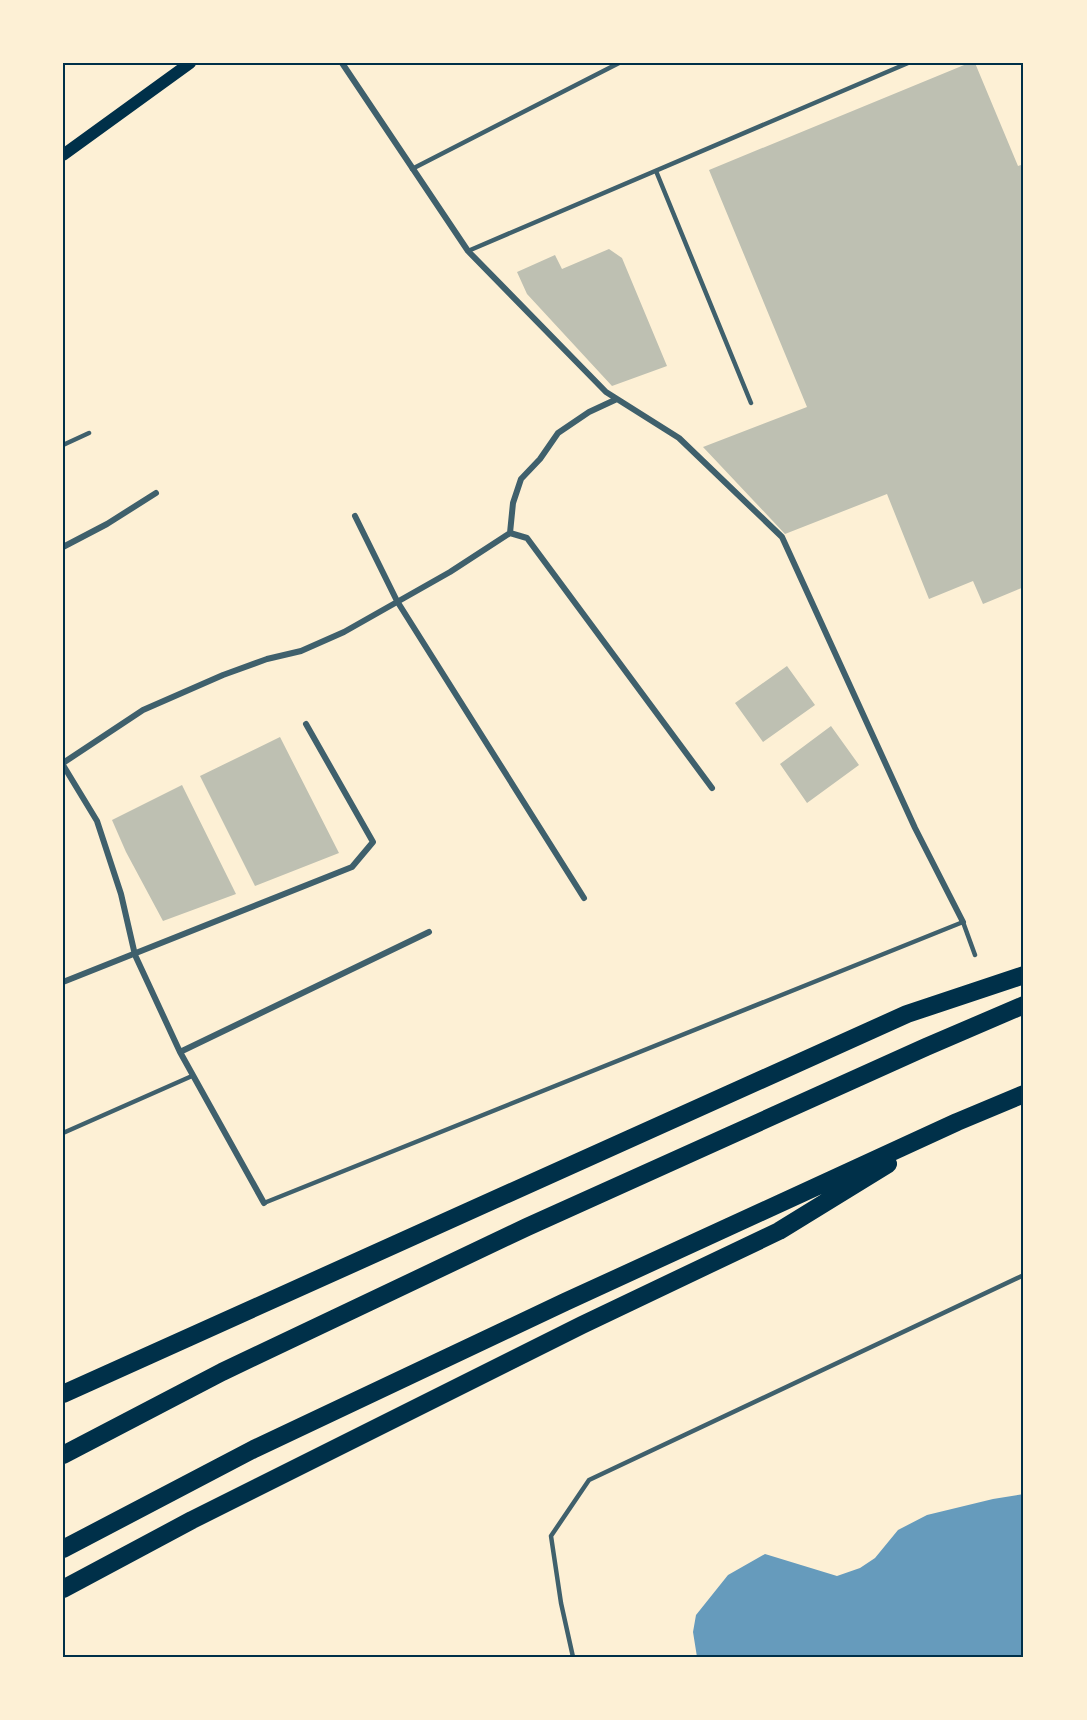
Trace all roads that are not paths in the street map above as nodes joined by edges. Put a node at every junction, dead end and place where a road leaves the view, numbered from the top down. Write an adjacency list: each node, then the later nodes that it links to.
1 (190, 63): 5 (main road)
2 (342, 63): 6 (street)
3 (619, 63): 6 (lane)
4 (908, 63): 7 (lane)
5 (63, 155)
6 (412, 169): 8 (street)
7 (656, 171): 8 (lane); 10 (lane)
8 (468, 251): 9 (street)
9 (617, 399): 15 (street); 22 (street)
10 (751, 403)
11 (88, 433): 12 (lane)
12 (63, 445)
13 (156, 493): 16 (street)
14 (355, 516): 17 (street)
15 (510, 532): 17 (street); 20 (street)
16 (63, 547)
17 (397, 602): 19 (street); 21 (street)
18 (306, 724): 24 (street)
19 (63, 764): 24 (street)
20 (712, 788)
21 (584, 898)
22 (963, 922): 25 (lane); 34 (lane)
23 (429, 932): 29 (street)
24 (135, 955): 27 (street); 29 (street)
25 (975, 955)
26 (1024, 975): 36 (highway)
27 (63, 982)
28 (1024, 1005): 37 (highway)
29 (180, 1052): 30 (street)
30 (192, 1076): 33 (lane); 34 (street)
31 (1024, 1094): 32 (highway)
32 (957, 1122): 38 (highway); 39 (highway)
33 (63, 1133)
34 (264, 1203)
35 (1024, 1275): 40 (lane)
36 (63, 1394)
37 (63, 1455)
38 (63, 1549)
39 (63, 1589)
40 (573, 1657)

